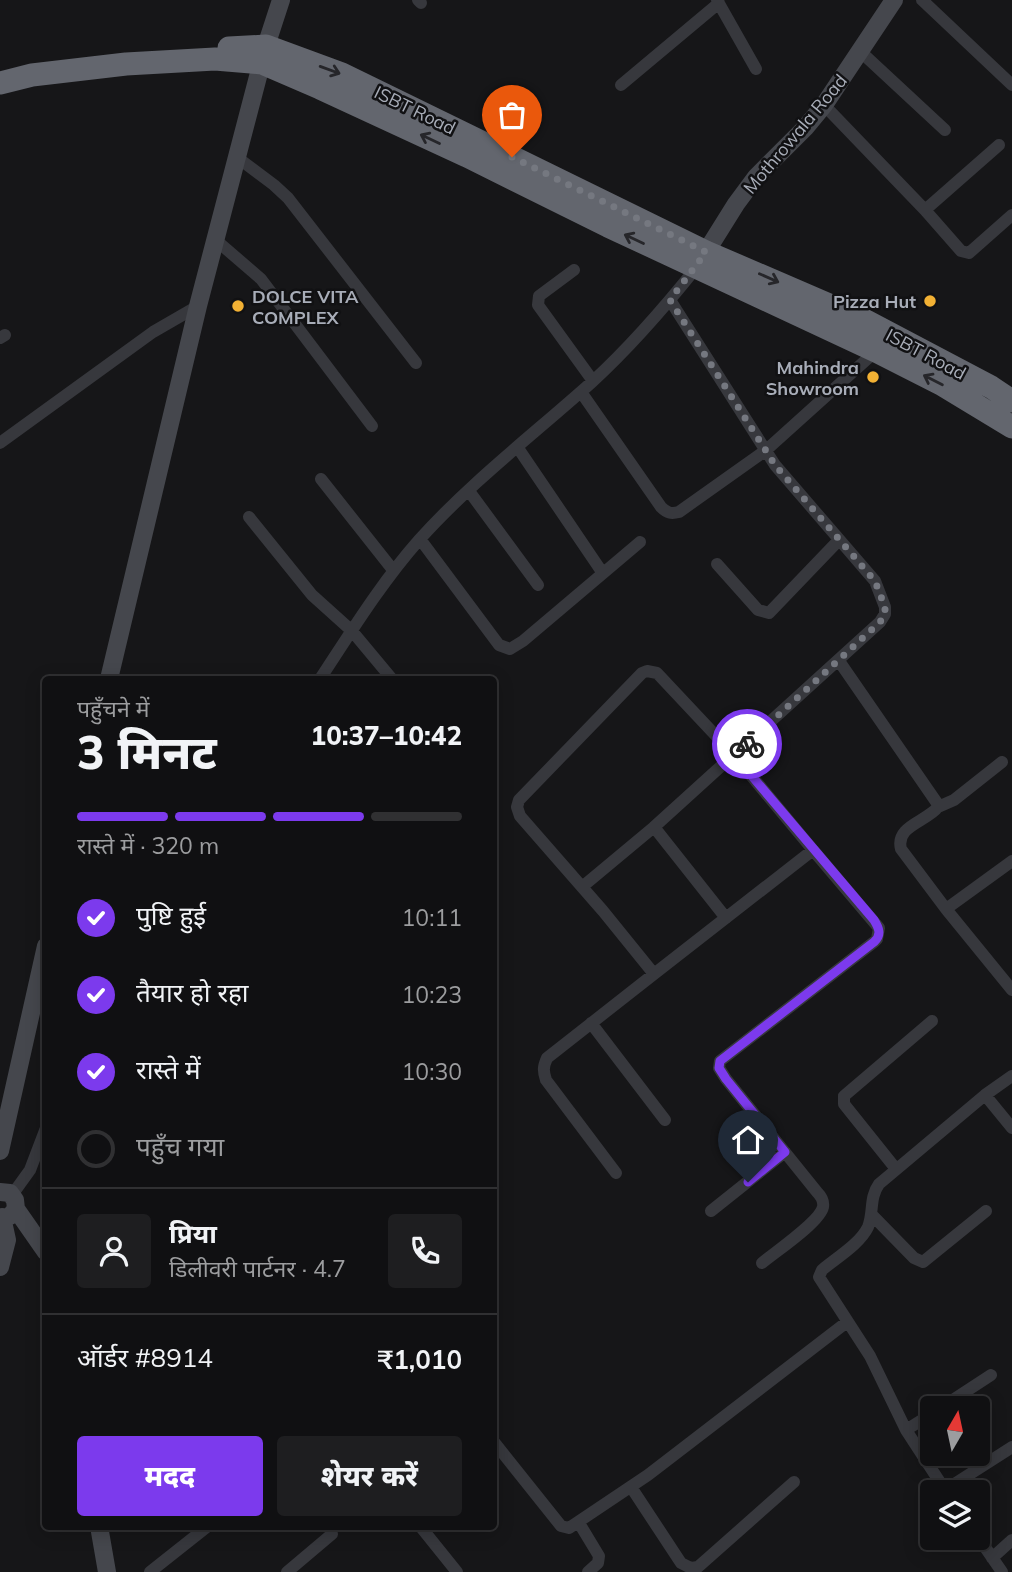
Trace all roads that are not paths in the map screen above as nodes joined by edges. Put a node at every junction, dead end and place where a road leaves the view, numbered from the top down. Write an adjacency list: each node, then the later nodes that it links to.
1 (281, 0): 6 (main road)
2 (894, 0): 5 (main road, Mothrowala Road)
3 (922, 0): 11 (street)
4 (718, 2): 7 (street); 10 (street)
5 (861, 52): 12 (main road, Mothrowala Road); 13 (street)
6 (264, 55): 8 (highway, ISBT Road); 9 (highway); 15 (main road); 19 (highway, ISBT Road)
7 (756, 69)
8 (0, 72)
9 (0, 83)
10 (621, 85)
11 (1012, 85)
12 (824, 105): 16 (street); 19 (main road, Mothrowala Road)
13 (945, 130)
14 (999, 145): 16 (street)
15 (238, 159): 18 (main road); 24 (street)
16 (925, 209): 17 (street)
17 (1012, 215)
18 (217, 240): 22 (main road); 30 (street)
19 (701, 260): 21 (street); 23 (highway); 26 (highway, ISBT Road, one-way to 26)
20 (574, 270): 25 (street)
21 (670, 300): 25 (street); 35 (street)
22 (198, 306): 33 (street); 48 (main road)
23 (876, 351): 29 (highway, one-way to 23); 35 (street)
24 (416, 363)
25 (593, 381): 27 (street)
26 (1001, 386): 28 (highway, ISBT Road)
27 (581, 392): 34 (street); 35 (street)
28 (1012, 401)
29 (988, 412): 31 (highway); 32 (main road)
30 (372, 426)
31 (1012, 426)
32 (1012, 436)
33 (0, 443)
34 (518, 448): 37 (street); 44 (street)
35 (765, 451): 40 (street)
36 (321, 479): 43 (street)
37 (469, 491): 39 (street); 45 (street)
38 (249, 517): 46 (street)
39 (420, 539): 43 (street); 44 (street)
40 (839, 540): 42 (street); 47 (street)
41 (640, 542): 44 (street)
42 (717, 565)
43 (393, 570): 46 (street)
44 (603, 572)
45 (538, 585)
46 (352, 631): 49 (street); 50 (street)
47 (839, 662): 51 (street); 53 (street)
48 (109, 676)
49 (322, 676)
50 (390, 676)
51 (734, 755): 54 (street); 55 (street); 57 (street)
52 (1002, 762): 53 (street)
53 (938, 807): 58 (street)
54 (654, 827): 57 (street); 59 (street)
55 (813, 850): 59 (street); 71 (street)
56 (1012, 861): 58 (street)
57 (582, 887): 61 (street)
58 (946, 909): 62 (street)
59 (726, 918): 61 (street)
60 (42, 964): 70 (main road)
61 (654, 974): 64 (street)
62 (1012, 990)
63 (932, 1021): 72 (street)
64 (591, 1023): 67 (street); 73 (street)
65 (1012, 1076): 66 (street)
66 (985, 1095): 68 (street); 72 (street)
67 (665, 1120)
68 (1012, 1128)
69 (42, 1138): 74 (street)
70 (0, 1151)
71 (785, 1152): 75 (street); 79 (street)
72 (896, 1169): 77 (street)
73 (616, 1173)
74 (6, 1206): 78 (main road); 80 (main road)
75 (711, 1211)
76 (986, 1211): 77 (street)
77 (872, 1215): 81 (street)
78 (42, 1247)
79 (762, 1263)
80 (0, 1266)
81 (847, 1322): 85 (street); 91 (street)
82 (991, 1376): 83 (street)
83 (959, 1396)
84 (920, 1421): 85 (street)
85 (906, 1430): 88 (street)
86 (497, 1446): 92 (street)
87 (1012, 1447): 89 (street)
88 (939, 1480)
89 (962, 1480)
90 (794, 1482): 91 (street)
91 (631, 1487): 92 (street)
92 (579, 1523): 104 (street)
93 (100, 1530): 100 (main road)
94 (203, 1530): 101 (street)
95 (424, 1530): 103 (street)
96 (332, 1534): 102 (street)
97 (1012, 1540): 99 (street)
98 (987, 1550): 99 (street)
99 (992, 1558): 105 (street)
100 (107, 1572)
101 (150, 1572)
102 (287, 1572)
103 (457, 1572)
104 (588, 1572)
105 (1002, 1572)

